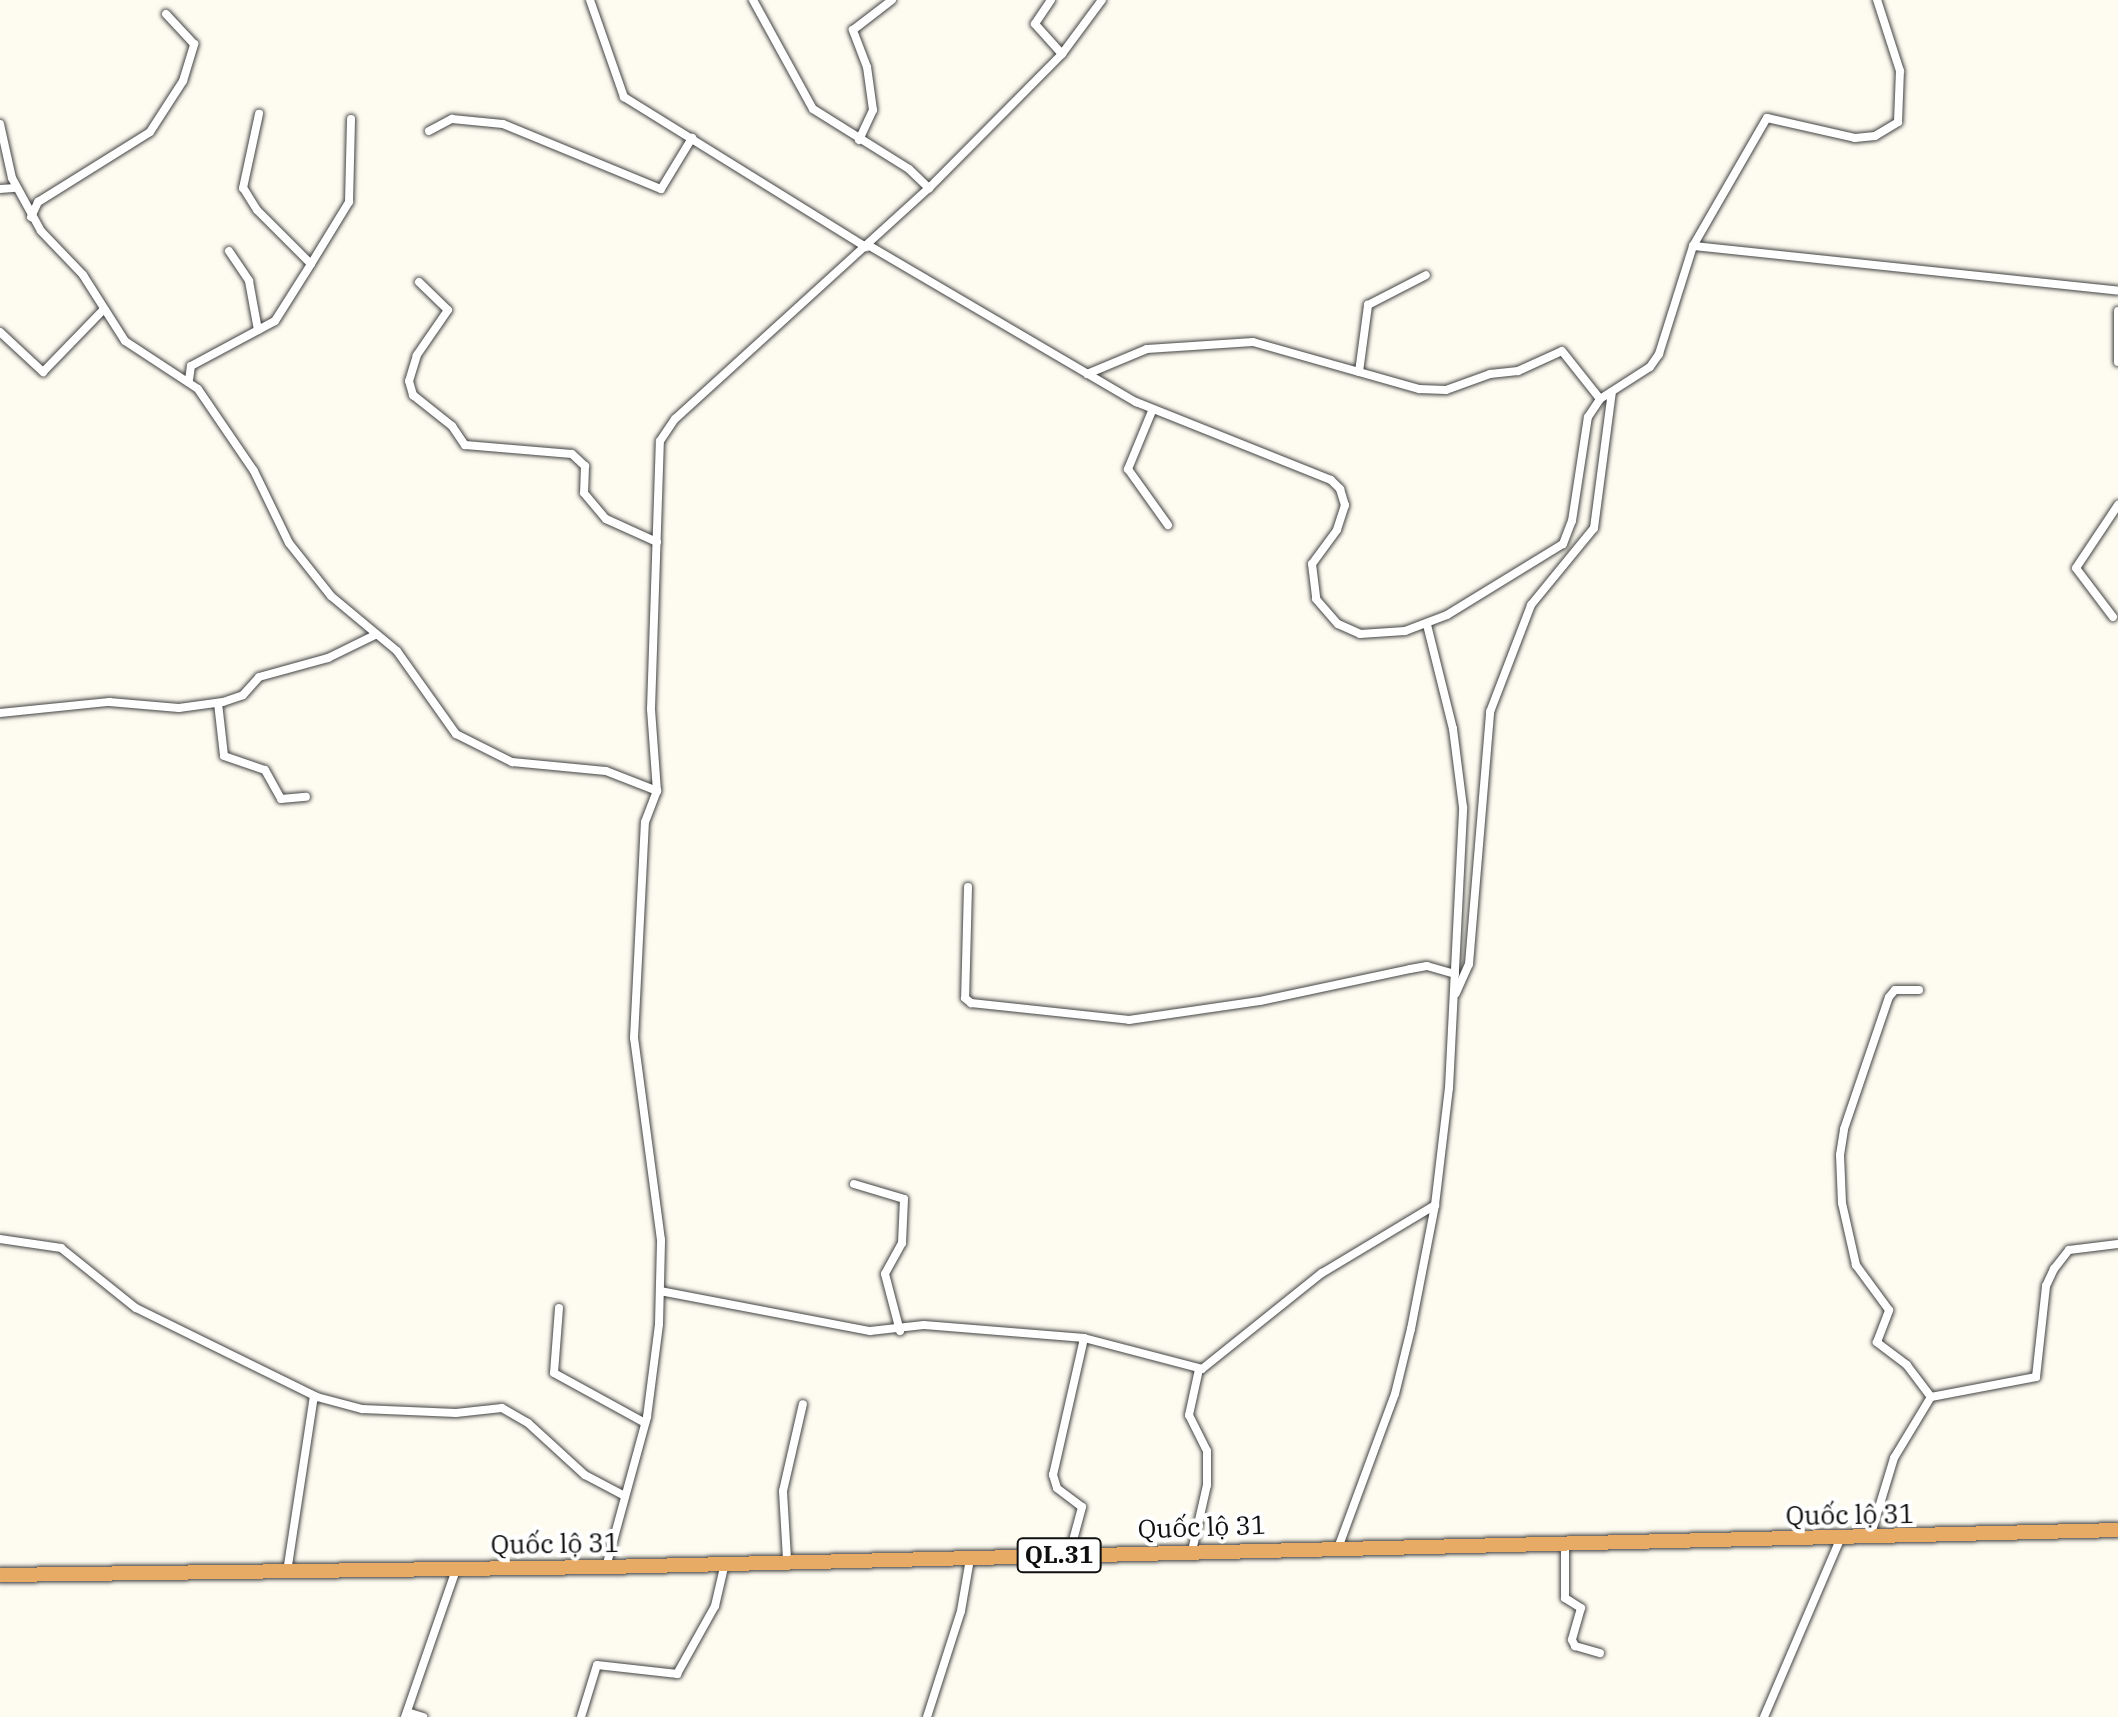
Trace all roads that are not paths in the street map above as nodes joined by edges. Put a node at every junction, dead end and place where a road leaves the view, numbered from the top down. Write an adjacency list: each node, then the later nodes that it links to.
1 (590, 0): 13 (street)
2 (753, 0): 14 (street)
3 (892, 0): 14 (street)
4 (1051, 0): 8 (street)
5 (1102, 0): 8 (street)
6 (1877, 0): 20 (street)
7 (166, 14): 18 (street)
8 (1062, 54): 16 (street)
9 (259, 114): 22 (street)
10 (351, 119): 22 (street)
11 (0, 124): 15 (street)
12 (429, 131): 13 (street)
13 (692, 138): 19 (street)
14 (859, 140): 16 (street)
15 (16, 188): 17 (street); 18 (street)
16 (929, 188): 19 (street)
17 (0, 189)
18 (31, 217): 26 (street)
19 (867, 246): 32 (street); 39 (street)
20 (1693, 246): 25 (street); 34 (street)
21 (229, 251): 28 (street)
22 (311, 264): 28 (street)
23 (1426, 275): 31 (street)
24 (419, 282): 39 (street)
25 (2118, 291)
26 (103, 310): 29 (street); 33 (street)
27 (2118, 311): 30 (street)
28 (258, 330): 33 (street)
29 (0, 332)
30 (2118, 362)
31 (1359, 372): 32 (street); 35 (street)
32 (1087, 374): 36 (street)
33 (189, 380): 42 (street)
34 (1612, 392): 35 (street); 50 (street)
35 (1600, 399): 41 (street)
36 (1152, 411): 38 (street); 41 (street)
37 (2118, 505): 40 (street)
38 (1168, 525)
39 (657, 542): 45 (street)
40 (2113, 617)
41 (1427, 625): 48 (street)
42 (375, 635): 43 (street); 45 (street)
43 (218, 703): 44 (street); 46 (street)
44 (0, 713)
45 (657, 791): 55 (street)
46 (306, 797)
47 (968, 887): 48 (street)
48 (1455, 974): 50 (street)
49 (1919, 990): 61 (street)
50 (1456, 994): 52 (street)
51 (854, 1184): 57 (street)
52 (1435, 1205): 59 (street); 69 (street)
53 (0, 1239): 60 (street)
54 (2118, 1244): 61 (street)
55 (660, 1291): 57 (street); 63 (street)
56 (559, 1308): 63 (street)
57 (900, 1331): 58 (street)
58 (1084, 1338): 59 (street); 71 (street)
59 (1199, 1369): 70 (street)
60 (314, 1396): 64 (street); 77 (street)
61 (1931, 1397): 66 (street)
62 (803, 1404): 72 (street)
63 (645, 1423): 64 (street)
64 (625, 1496): 75 (street)
65 (2118, 1530): 66 (highway, Quốc lộ 31 / QL.31)
66 (1870, 1538): 67 (highway, Quốc lộ 31 / QL.31)
67 (1840, 1540): 68 (highway, Quốc lộ 31 / QL.31); 84 (street)
68 (1565, 1543): 69 (highway, Quốc lộ 31 / QL.31); 79 (street)
69 (1338, 1548): 70 (highway, Quốc lộ 31 / QL.31)
70 (1192, 1551): 71 (highway, Quốc lộ 31 / QL.31)
71 (1069, 1555): 73 (highway, Quốc lộ 31 / QL.31)
72 (787, 1559): 73 (highway, Quốc lộ 31 / QL.31); 74 (highway, Quốc lộ 31 / QL.31)
73 (970, 1559): 83 (street)
74 (725, 1562): 75 (highway, Quốc lộ 31 / QL.31); 82 (street)
75 (606, 1567): 76 (highway, Quốc lộ 31 / QL.31)
76 (456, 1570): 77 (highway, Quốc lộ 31 / QL.31); 80 (street)
77 (287, 1572): 78 (highway, Quốc lộ 31 / QL.31)
78 (0, 1575)
79 (1600, 1653)
80 (406, 1714): 81 (street)
81 (423, 1717)
82 (581, 1717)
83 (927, 1717)
84 (1764, 1717)

